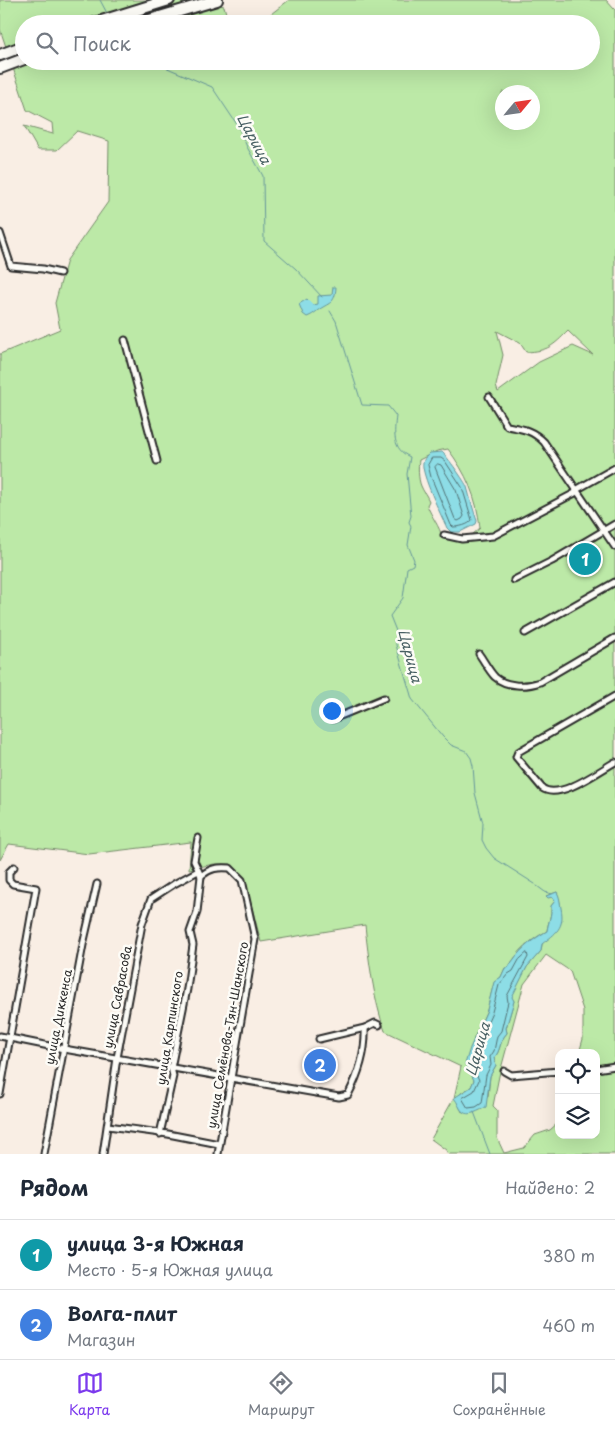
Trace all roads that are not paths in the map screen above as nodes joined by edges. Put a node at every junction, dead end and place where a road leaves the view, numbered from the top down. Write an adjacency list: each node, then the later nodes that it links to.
1 (169, 0): 3 (highway)
2 (217, 0): 4 (highway)
3 (121, 15)
4 (166, 15)
5 (15, 49): 6 (highway)
6 (0, 55)
7 (15, 62): 8 (highway)
8 (0, 68)
9 (0, 233): 10 (street)
10 (60, 273)
11 (125, 340): 13 (street)
12 (489, 397): 15 (street)
13 (157, 461)
14 (615, 468): 15 (street)
15 (576, 490): 17 (street); 18 (street)
16 (615, 524): 17 (street)
17 (604, 531): 19 (street); 20 (street)
18 (444, 536)
19 (615, 547)
20 (514, 580)
21 (615, 582): 22 (street)
22 (525, 633)
23 (615, 638): 24 (street)
24 (479, 654)
25 (615, 696): 28 (street)
26 (384, 698): 27 (street)
27 (333, 719)
28 (615, 762)
29 (198, 838): 31 (street)
30 (14, 867): 37 (street)
31 (198, 870): 32 (street); 40 (street, улица Саврасова)
32 (201, 876): 42 (street, улица Карпинского); 46 (street, улица Семёнова-Тян-Шанского)
33 (97, 884): 39 (street, улица Диккенса)
34 (379, 1024): 35 (street)
35 (366, 1028): 38 (street); 46 (street)
36 (0, 1036): 37 (street)
37 (10, 1038): 39 (street); 47 (street)
38 (319, 1039)
39 (64, 1049): 40 (street); 51 (street, улица Диккенса)
40 (117, 1058): 42 (street); 48 (street, улица Саврасова)
41 (615, 1066): 43 (street)
42 (171, 1068): 46 (street); 49 (street, улица Карпинского)
43 (600, 1069)
44 (504, 1071): 45 (street)
45 (555, 1071)
46 (231, 1078): 50 (street, улица Семёнова-Тян-Шанского)
47 (0, 1094)
48 (108, 1126): 49 (street); 52 (street, улица Саврасова)
49 (160, 1134): 50 (street)
50 (219, 1144): 53 (street, улица Семёнова-Тян-Шанского)
51 (44, 1154)
52 (103, 1154)
53 (218, 1154)

